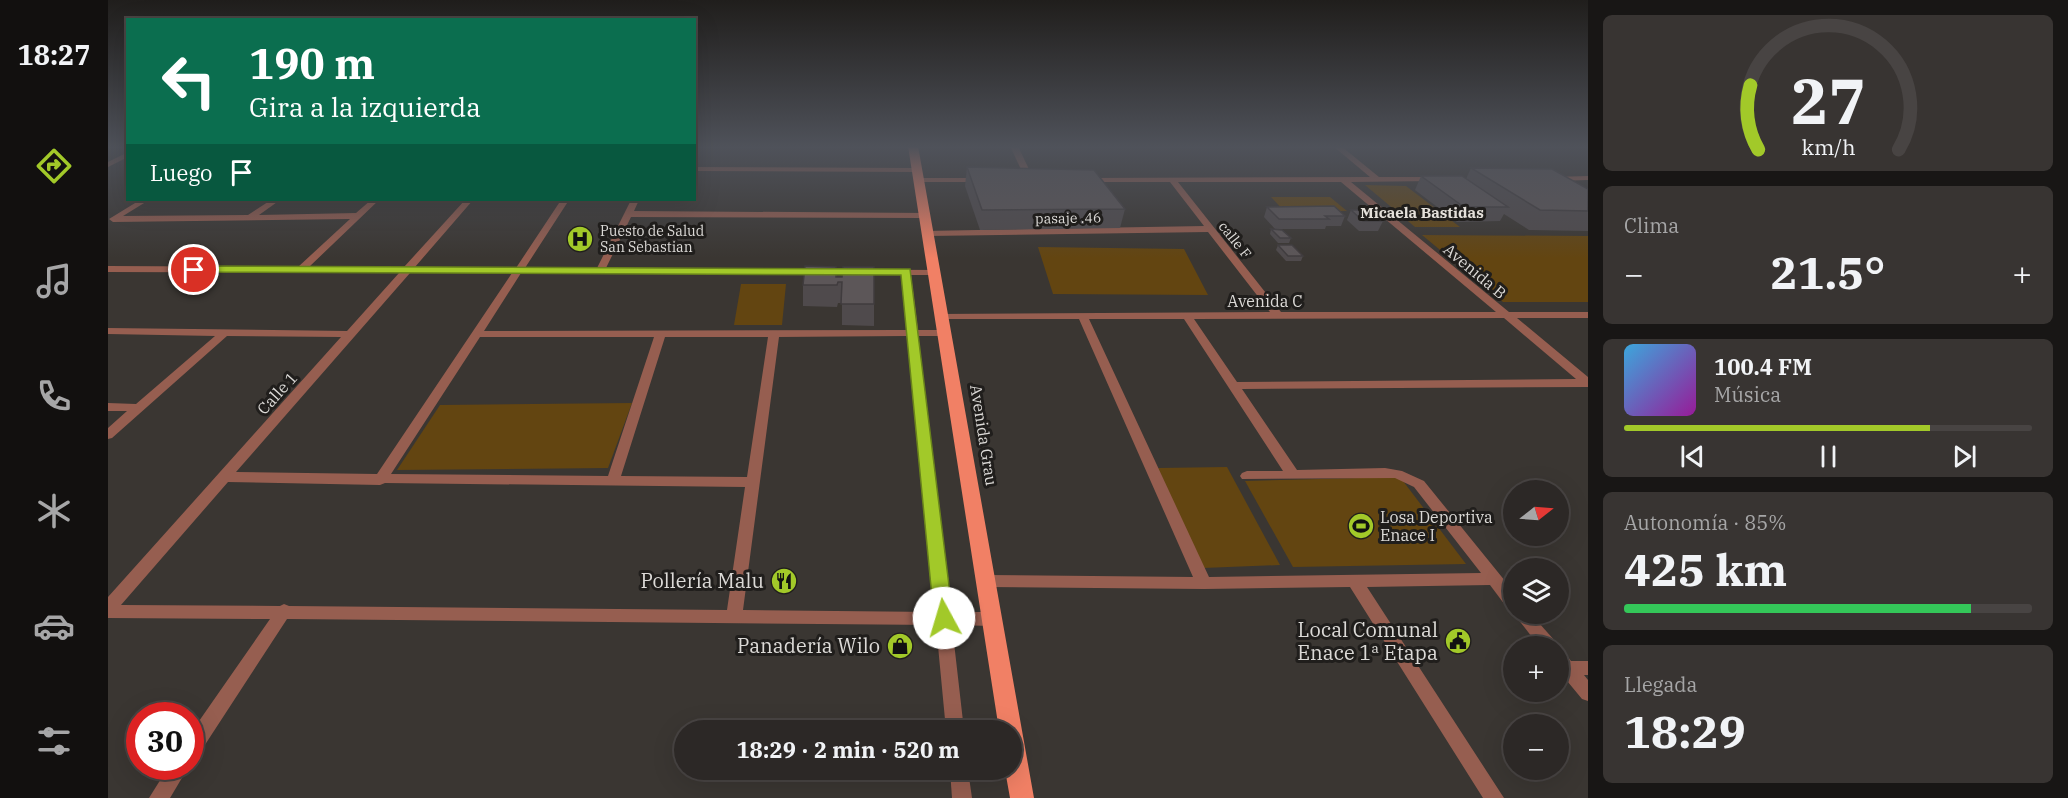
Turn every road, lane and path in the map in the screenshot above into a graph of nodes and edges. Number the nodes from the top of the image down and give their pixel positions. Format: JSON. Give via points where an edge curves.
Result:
{"nodes":[{"id":1,"x":919,"y":183,"type":"edge"},
{"id":2,"x":1174,"y":183,"type":"edge"},
{"id":3,"x":1348,"y":183,"type":"edge"},
{"id":4,"x":1546,"y":183,"type":"edge"},
{"id":5,"x":1552,"y":189,"type":"edge"},
{"id":6,"x":143,"y":201,"type":"edge"},
{"id":7,"x":274,"y":201,"type":"edge"},
{"id":8,"x":374,"y":201,"type":"edge"},
{"id":9,"x":468,"y":201,"type":"edge"},
{"id":10,"x":564,"y":201,"type":"edge"},
{"id":11,"x":634,"y":201,"type":"edge"},
{"id":12,"x":627,"y":214,"type":"junction"},
{"id":13,"x":925,"y":214,"type":"junction"},
{"id":14,"x":357,"y":216,"type":"junction"},
{"id":15,"x":250,"y":217,"type":"junction"},
{"id":16,"x":111,"y":220,"type":"edge"},
{"id":17,"x":1209,"y":229,"type":"junction"},
{"id":18,"x":927,"y":233,"type":"junction"},
{"id":19,"x":108,"y":269,"type":"edge"},
{"id":20,"x":300,"y":270,"type":"junction"},
{"id":21,"x":407,"y":270,"type":"junction"},
{"id":22,"x":518,"y":270,"type":"junction"},
{"id":23,"x":600,"y":271,"type":"junction"},
{"id":24,"x":906,"y":272,"type":"junction"},
{"id":25,"x":934,"y":272,"type":"junction"},
{"id":26,"x":941,"y":315,"type":"junction"},
{"id":27,"x":1505,"y":315,"type":"junction"},
{"id":28,"x":1588,"y":315,"type":"edge"},
{"id":29,"x":1278,"y":316,"type":"junction"},
{"id":30,"x":1083,"y":317,"type":"junction"},
{"id":31,"x":1188,"y":317,"type":"junction"},
{"id":32,"x":110,"y":332,"type":"edge"},
{"id":33,"x":225,"y":332,"type":"junction"},
{"id":34,"x":661,"y":333,"type":"junction"},
{"id":35,"x":774,"y":333,"type":"junction"},
{"id":36,"x":914,"y":333,"type":"junction"},
{"id":37,"x":944,"y":333,"type":"junction"},
{"id":38,"x":352,"y":334,"type":"junction"},
{"id":39,"x":477,"y":334,"type":"junction"},
{"id":40,"x":1587,"y":383,"type":"edge"},
{"id":41,"x":1235,"y":386,"type":"junction"},
{"id":42,"x":108,"y":407,"type":"edge"},
{"id":43,"x":140,"y":408,"type":"junction"},
{"id":44,"x":108,"y":435,"type":"edge"},
{"id":45,"x":1293,"y":475,"type":"junction"},
{"id":46,"x":1247,"y":476,"type":"dead end"},
{"id":47,"x":223,"y":477,"type":"junction"},
{"id":48,"x":380,"y":480,"type":"junction"},
{"id":49,"x":613,"y":481,"type":"junction"},
{"id":50,"x":753,"y":482,"type":"junction"},
{"id":51,"x":1493,"y":579,"type":"junction"},
{"id":52,"x":1354,"y":580,"type":"junction"},
{"id":53,"x":986,"y":581,"type":"junction"},
{"id":54,"x":1204,"y":583,"type":"junction"},
{"id":55,"x":1503,"y":591,"type":"edge"},
{"id":56,"x":108,"y":610,"type":"edge"},
{"id":57,"x":284,"y":612,"type":"junction"},
{"id":58,"x":734,"y":616,"type":"junction"},
{"id":59,"x":944,"y":618,"type":"junction"},
{"id":60,"x":992,"y":619,"type":"junction"},
{"id":61,"x":1530,"y":624,"type":"edge"},
{"id":62,"x":1540,"y":636,"type":"edge"},
{"id":63,"x":1569,"y":664,"type":"edge"},
{"id":64,"x":1588,"y":668,"type":"edge"},
{"id":65,"x":1569,"y":670,"type":"edge"},
{"id":66,"x":1588,"y":693,"type":"edge"},
{"id":67,"x":954,"y":720,"type":"edge"},
{"id":68,"x":1008,"y":720,"type":"edge"},
{"id":69,"x":204,"y":730,"type":"edge"},
{"id":70,"x":171,"y":780,"type":"edge"},
{"id":71,"x":960,"y":780,"type":"edge"},
{"id":72,"x":1019,"y":780,"type":"edge"},
{"id":73,"x":159,"y":798,"type":"edge"},
{"id":74,"x":962,"y":798,"type":"edge"},
{"id":75,"x":1022,"y":798,"type":"edge"},
{"id":76,"x":1494,"y":798,"type":"edge"}],
"edges":[{"from":1,"to":13,"type":"main road","name":"Avenida Grau"},
{"from":2,"to":17,"type":"street","name":"calle F"},
{"from":3,"to":27,"type":"street","name":"Avenida B"},
{"from":4,"to":5,"type":"street"},
{"from":6,"to":16,"type":"street"},
{"from":7,"to":15,"type":"street"},
{"from":8,"to":14,"type":"street"},
{"from":9,"to":21,"type":"street","name":"Calle 1"},
{"from":10,"to":22,"type":"street"},
{"from":11,"to":12,"type":"street"},
{"from":12,"to":13,"type":"street"},
{"from":12,"to":23,"type":"street"},
{"from":13,"to":18,"type":"main road","name":"Avenida Grau"},
{"from":14,"to":15,"type":"street"},
{"from":14,"to":20,"type":"street"},
{"from":15,"to":16,"type":"street"},
{"from":17,"to":18,"type":"street","name":"pasaje .46"},
{"from":17,"to":29,"type":"street","name":"calle F"},
{"from":18,"to":25,"type":"main road","name":"Avenida Grau"},
{"from":19,"to":20,"type":"street"},
{"from":20,"to":21,"type":"street"},
{"from":21,"to":22,"type":"street"},
{"from":21,"to":38,"type":"street","name":"Calle 1"},
{"from":22,"to":23,"type":"street"},
{"from":22,"to":39,"type":"street"},
{"from":23,"to":24,"type":"street"},
{"from":24,"to":25,"type":"street"},
{"from":24,"to":36,"type":"street"},
{"from":25,"to":26,"type":"main road","name":"Avenida Grau"},
{"from":26,"to":30,"type":"street","name":"Avenida C"},
{"from":26,"to":37,"type":"main road","name":"Avenida Grau"},
{"from":27,"to":28,"type":"street","name":"Avenida C"},
{"from":27,"to":29,"type":"street","name":"Avenida C"},
{"from":27,"to":40,"type":"street","name":"Avenida B"},
{"from":29,"to":31,"type":"street","name":"Avenida C"},
{"from":30,"to":31,"type":"street","name":"Avenida C"},
{"from":30,"to":54,"type":"street"},
{"from":31,"to":41,"type":"street"},
{"from":32,"to":33,"type":"street"},
{"from":33,"to":38,"type":"street"},
{"from":33,"to":43,"type":"street"},
{"from":34,"to":35,"type":"street"},
{"from":34,"to":39,"type":"street"},
{"from":34,"to":49,"type":"street"},
{"from":35,"to":36,"type":"street"},
{"from":35,"to":50,"type":"street"},
{"from":36,"to":37,"type":"street"},
{"from":36,"to":59,"type":"street"},
{"from":37,"to":53,"type":"main road","name":"Avenida Grau"},
{"from":38,"to":47,"type":"street","name":"Calle 1"},
{"from":39,"to":48,"type":"street"},
{"from":40,"to":41,"type":"street"},
{"from":41,"to":45,"type":"street"},
{"from":42,"to":43,"type":"street"},
{"from":43,"to":44,"type":"street"},
{"from":45,"to":46,"type":"street"},
{"from":45,"to":51,"type":"street","via":[[1385,473],[1407,477],[1419,484]]},
{"from":47,"to":48,"type":"street"},
{"from":47,"to":56,"type":"street","name":"Calle 1"},
{"from":48,"to":49,"type":"street"},
{"from":49,"to":50,"type":"street"},
{"from":50,"to":58,"type":"street"},
{"from":51,"to":52,"type":"street"},
{"from":51,"to":55,"type":"street"},
{"from":52,"to":54,"type":"street"},
{"from":52,"to":76,"type":"street"},
{"from":53,"to":54,"type":"street"},
{"from":53,"to":60,"type":"main road","name":"Avenida Grau"},
{"from":56,"to":57,"type":"street"},
{"from":57,"to":58,"type":"street"},
{"from":57,"to":69,"type":"street"},
{"from":58,"to":59,"type":"street"},
{"from":59,"to":60,"type":"street"},
{"from":59,"to":67,"type":"street"},
{"from":60,"to":68,"type":"main road","name":"Avenida Grau"},
{"from":61,"to":62,"type":"street"},
{"from":63,"to":64,"type":"street"},
{"from":65,"to":66,"type":"street"},
{"from":70,"to":73,"type":"street"},
{"from":71,"to":74,"type":"street"},
{"from":72,"to":75,"type":"main road"}]}
